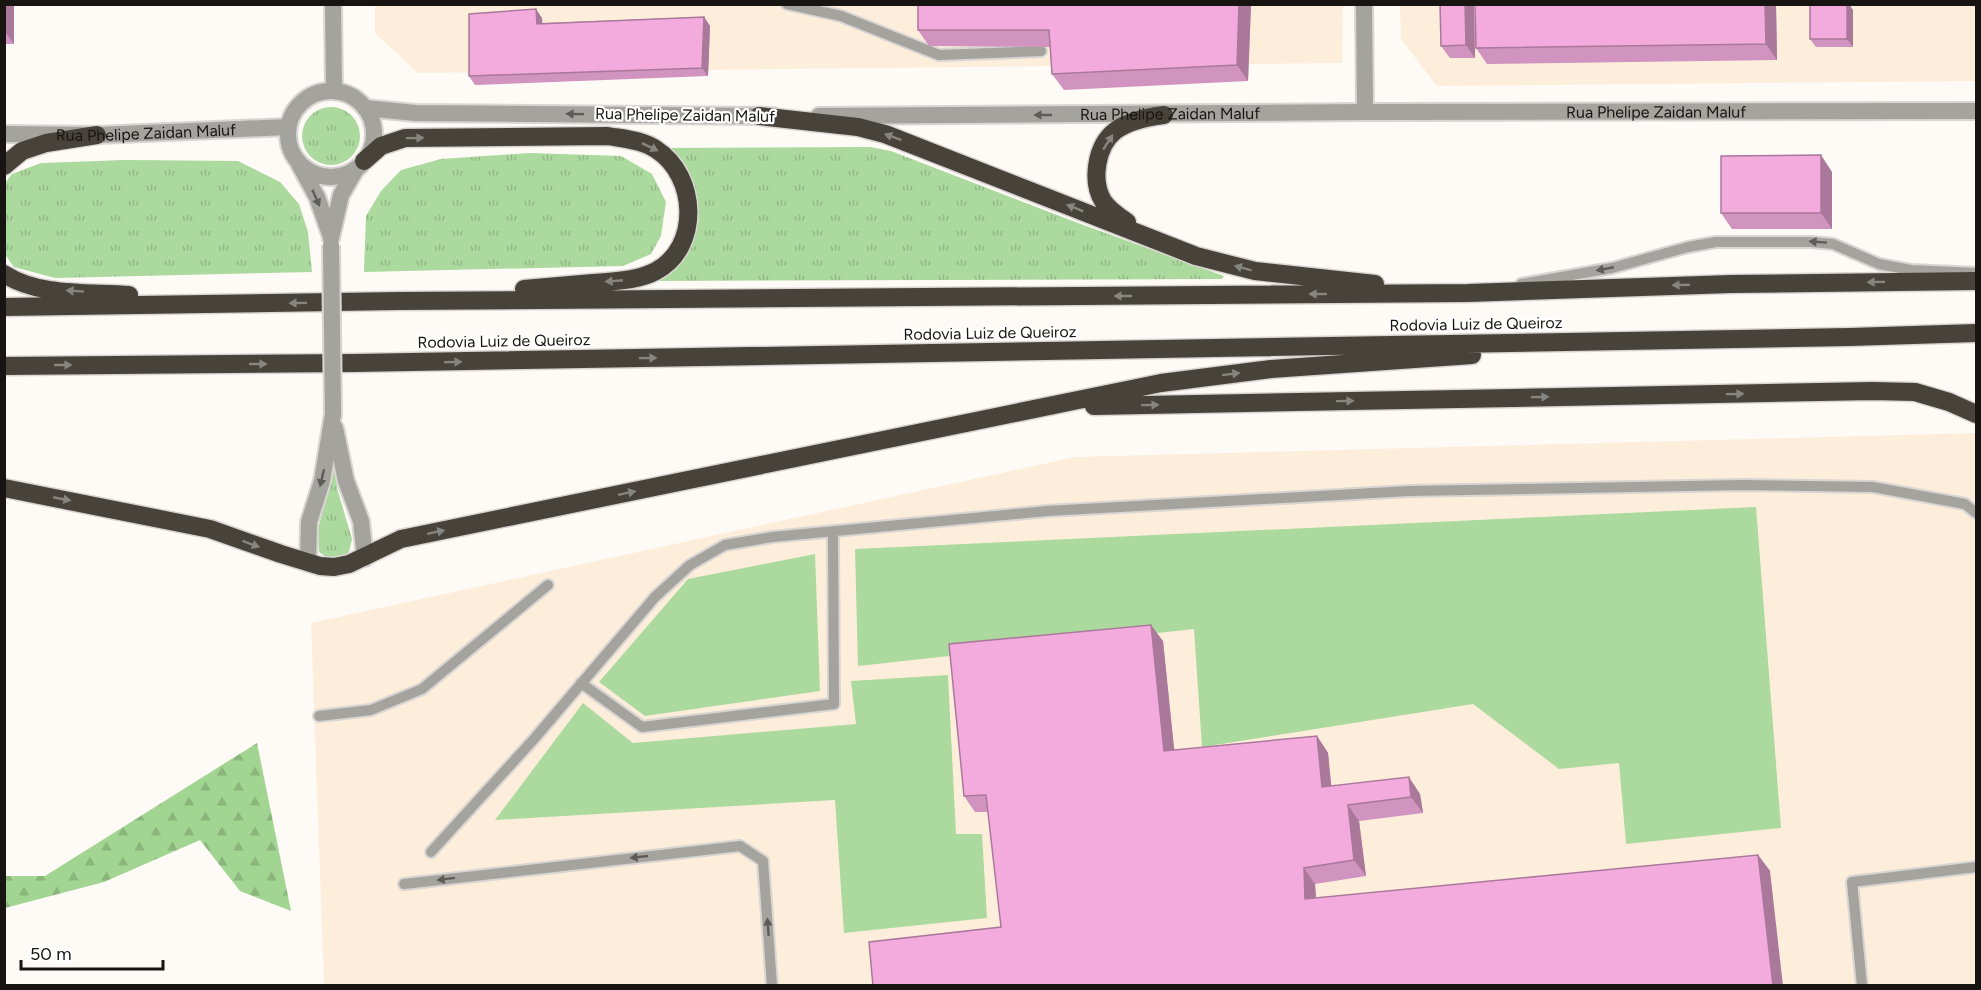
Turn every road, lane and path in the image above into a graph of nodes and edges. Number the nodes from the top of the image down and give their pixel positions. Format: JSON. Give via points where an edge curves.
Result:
{"nodes":[{"id":1,"x":333,"y":4,"type":"edge"},
{"id":2,"x":787,"y":4,"type":"edge"},
{"id":3,"x":1364,"y":4,"type":"edge"},
{"id":4,"x":1041,"y":51,"type":"dead end"},
{"id":5,"x":334,"y":92,"type":"junction"},
{"id":6,"x":365,"y":108,"type":"junction"},
{"id":7,"x":1977,"y":111,"type":"edge"},
{"id":8,"x":1365,"y":112,"type":"junction"},
{"id":9,"x":1164,"y":115,"type":"junction"},
{"id":10,"x":759,"y":117,"type":"junction"},
{"id":11,"x":288,"y":127,"type":"junction"},
{"id":12,"x":4,"y":134,"type":"edge"},
{"id":13,"x":97,"y":135,"type":"junction"},
{"id":14,"x":297,"y":160,"type":"junction"},
{"id":15,"x":360,"y":165,"type":"junction"},
{"id":16,"x":4,"y":166,"type":"edge"},
{"id":17,"x":1149,"y":237,"type":"junction"},
{"id":18,"x":331,"y":241,"type":"junction"},
{"id":19,"x":1977,"y":273,"type":"edge"},
{"id":20,"x":4,"y":274,"type":"edge"},
{"id":21,"x":1977,"y":281,"type":"edge"},
{"id":22,"x":1468,"y":293,"type":"junction"},
{"id":23,"x":399,"y":301,"type":"junction"},
{"id":24,"x":259,"y":304,"type":"junction"},
{"id":25,"x":4,"y":308,"type":"edge"},
{"id":26,"x":1977,"y":333,"type":"edge"},
{"id":27,"x":1702,"y":340,"type":"junction"},
{"id":28,"x":4,"y":366,"type":"edge"},
{"id":29,"x":1050,"y":406,"type":"junction"},
{"id":30,"x":1977,"y":414,"type":"edge"},
{"id":31,"x":333,"y":417,"type":"junction"},
{"id":32,"x":4,"y":488,"type":"edge"},
{"id":33,"x":1977,"y":513,"type":"edge"},
{"id":34,"x":832,"y":531,"type":"junction"},
{"id":35,"x":365,"y":558,"type":"junction"},
{"id":36,"x":308,"y":563,"type":"junction"},
{"id":37,"x":548,"y":585,"type":"dead end"},
{"id":38,"x":581,"y":683,"type":"junction"},
{"id":39,"x":319,"y":716,"type":"dead end"},
{"id":40,"x":431,"y":852,"type":"dead end"},
{"id":41,"x":1977,"y":867,"type":"edge"},
{"id":42,"x":404,"y":884,"type":"dead end"},
{"id":43,"x":772,"y":986,"type":"edge"},
{"id":44,"x":1862,"y":986,"type":"edge"}],
"edges":[{"from":1,"to":5,"type":"street"},
{"from":2,"to":4,"type":"lane","via":[[841,16],[939,55]]},
{"from":3,"to":8,"type":"street"},
{"from":5,"to":6,"type":"street","via":[[356,99]]},
{"from":5,"to":11,"type":"street","via":[[322,92],[301,103]]},
{"from":10,"to":6,"type":"street","name":"Rua Phelipe Zaidan Maluf","one_way":true,"via":[[415,113]]},
{"from":6,"to":15,"type":"street","via":[[371,118],[374,140]]},
{"from":7,"to":8,"type":"street","name":"Rua Phelipe Zaidan Maluf"},
{"from":8,"to":9,"type":"street","name":"Rua Phelipe Zaidan Maluf"},
{"from":9,"to":10,"type":"street","name":"Rua Phelipe Zaidan Maluf","one_way":true},
{"from":17,"to":9,"type":"highway","one_way":true,"via":[[1111,211],[1102,200],[1096,171],[1106,142],[1115,131]]},
{"from":17,"to":10,"type":"highway","one_way":true,"via":[[885,134],[858,127]]},
{"from":11,"to":13,"type":"street","name":"Rua Phelipe Zaidan Maluf"},
{"from":11,"to":14,"type":"street","via":[[288,142]]},
{"from":12,"to":13,"type":"street","name":"Rua Phelipe Zaidan Maluf"},
{"from":13,"to":16,"type":"highway","via":[[22,151]]},
{"from":14,"to":15,"type":"street","via":[[306,169],[331,177],[344,175]]},
{"from":14,"to":18,"type":"street","one_way":true,"via":[[317,197]]},
{"from":15,"to":18,"type":"street","via":[[341,195]]},
{"from":15,"to":23,"type":"highway","one_way":true,"via":[[381,146],[405,138],[608,136],[656,149],[670,161],[688,197],[685,240],[673,258],[638,279]]},
{"from":22,"to":17,"type":"highway","one_way":true,"via":[[1255,272],[1196,256]]},
{"from":18,"to":31,"type":"street","bridge":true},
{"from":19,"to":22,"type":"lane","one_way":true,"via":[[1911,270],[1879,264],[1833,244],[1716,242],[1612,268]]},
{"from":24,"to":20,"type":"highway","one_way":true,"via":[[40,289]]},
{"from":21,"to":22,"type":"highway","name":"Rodovia Luiz de Queiroz","one_way":true},
{"from":22,"to":23,"type":"highway","name":"Rodovia Luiz de Queiroz","one_way":true},
{"from":23,"to":24,"type":"highway","name":"Rodovia Luiz de Queiroz","one_way":true},
{"from":24,"to":25,"type":"highway","name":"Rodovia Luiz de Queiroz"},
{"from":26,"to":27,"type":"highway","name":"Rodovia Luiz de Queiroz"},
{"from":28,"to":27,"type":"highway","name":"Rodovia Luiz de Queiroz","one_way":true},
{"from":29,"to":27,"type":"highway","one_way":true,"via":[[1161,383],[1271,369]]},
{"from":29,"to":30,"type":"highway","one_way":true,"via":[[1873,391],[1915,392]]},
{"from":35,"to":29,"type":"highway","one_way":true,"via":[[401,539]]},
{"from":31,"to":35,"type":"street","via":[[346,481],[360,521]]},
{"from":31,"to":36,"type":"street","one_way":true,"via":[[322,481],[309,522]]},
{"from":32,"to":36,"type":"highway","one_way":true,"via":[[210,529]]},
{"from":33,"to":34,"type":"lane","via":[[1965,504],[1873,487],[1480,489],[1047,511]]},
{"from":34,"to":38,"type":"lane","via":[[725,545],[690,565],[655,597]]},
{"from":34,"to":38,"type":"lane","via":[[834,704],[642,727]]},
{"from":35,"to":36,"type":"highway","via":[[334,567]]},
{"from":37,"to":39,"type":"lane","via":[[422,689],[371,710]]},
{"from":38,"to":40,"type":"lane"},
{"from":41,"to":44,"type":"lane","via":[[1852,882]]},
{"from":43,"to":42,"type":"lane","one_way":true,"via":[[763,861],[740,846]]}]}
